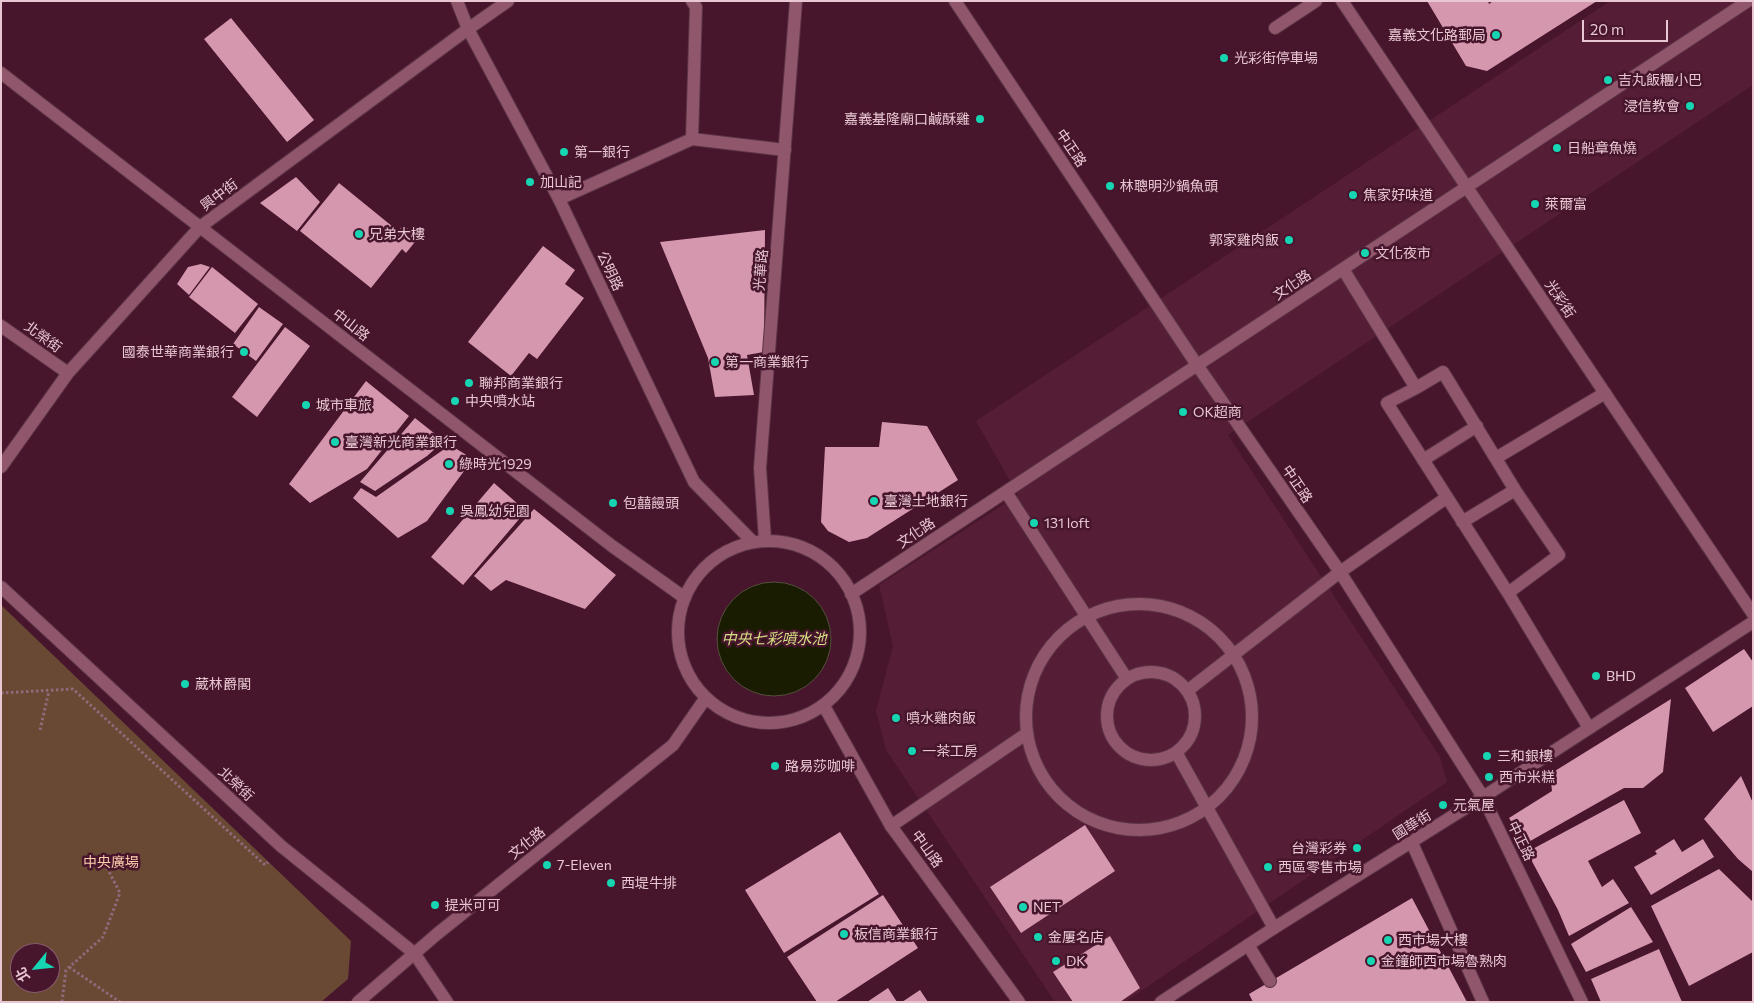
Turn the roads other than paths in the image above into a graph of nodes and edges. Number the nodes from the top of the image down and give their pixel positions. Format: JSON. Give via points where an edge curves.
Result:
{"nodes":[{"id":1,"x":457,"y":1,"type":"edge"},
{"id":2,"x":508,"y":1,"type":"edge"},
{"id":3,"x":692,"y":1,"type":"edge"},
{"id":4,"x":796,"y":1,"type":"edge"},
{"id":5,"x":955,"y":1,"type":"edge"},
{"id":6,"x":1316,"y":1,"type":"edge"},
{"id":7,"x":1342,"y":1,"type":"edge"},
{"id":8,"x":1748,"y":1,"type":"edge"},
{"id":9,"x":1275,"y":28,"type":"dead end"},
{"id":10,"x":468,"y":29,"type":"junction"},
{"id":11,"x":1,"y":73,"type":"edge"},
{"id":12,"x":692,"y":139,"type":"junction"},
{"id":13,"x":785,"y":150,"type":"junction"},
{"id":14,"x":1467,"y":187,"type":"junction"},
{"id":15,"x":559,"y":199,"type":"junction"},
{"id":16,"x":200,"y":227,"type":"junction"},
{"id":17,"x":1343,"y":269,"type":"junction"},
{"id":18,"x":1,"y":326,"type":"edge"},
{"id":19,"x":1197,"y":365,"type":"junction"},
{"id":20,"x":68,"y":373,"type":"junction"},
{"id":21,"x":1416,"y":388,"type":"junction"},
{"id":22,"x":1605,"y":393,"type":"junction"},
{"id":23,"x":1477,"y":426,"type":"junction"},
{"id":24,"x":1496,"y":458,"type":"junction"},
{"id":25,"x":1423,"y":460,"type":"junction"},
{"id":26,"x":1,"y":467,"type":"edge"},
{"id":27,"x":1515,"y":490,"type":"junction"},
{"id":28,"x":1006,"y":492,"type":"junction"},
{"id":29,"x":1446,"y":498,"type":"junction"},
{"id":30,"x":1462,"y":522,"type":"junction"},
{"id":31,"x":765,"y":540,"type":"junction"},
{"id":32,"x":752,"y":541,"type":"junction"},
{"id":33,"x":1340,"y":572,"type":"junction"},
{"id":34,"x":1,"y":587,"type":"edge"},
{"id":35,"x":1508,"y":593,"type":"junction"},
{"id":36,"x":852,"y":594,"type":"junction"},
{"id":37,"x":684,"y":598,"type":"junction"},
{"id":38,"x":1753,"y":614,"type":"edge"},
{"id":39,"x":1085,"y":616,"type":"junction"},
{"id":40,"x":1753,"y":622,"type":"edge"},
{"id":41,"x":1233,"y":655,"type":"junction"},
{"id":42,"x":1127,"y":679,"type":"junction"},
{"id":43,"x":1187,"y":691,"type":"junction"},
{"id":44,"x":705,"y":699,"type":"junction"},
{"id":45,"x":824,"y":706,"type":"junction"},
{"id":46,"x":1589,"y":728,"type":"junction"},
{"id":47,"x":1026,"y":734,"type":"junction"},
{"id":48,"x":1176,"y":752,"type":"junction"},
{"id":49,"x":1483,"y":797,"type":"junction"},
{"id":50,"x":1207,"y":809,"type":"junction"},
{"id":51,"x":891,"y":826,"type":"junction"},
{"id":52,"x":1412,"y":843,"type":"junction"},
{"id":53,"x":1274,"y":928,"type":"junction"},
{"id":54,"x":1248,"y":945,"type":"junction"},
{"id":55,"x":414,"y":953,"type":"junction"},
{"id":56,"x":1270,"y":981,"type":"dead end"},
{"id":57,"x":358,"y":1002,"type":"edge"},
{"id":58,"x":447,"y":1002,"type":"edge"},
{"id":59,"x":1018,"y":1002,"type":"edge"},
{"id":60,"x":1161,"y":1002,"type":"edge"},
{"id":61,"x":1483,"y":1002,"type":"edge"},
{"id":62,"x":1582,"y":1002,"type":"edge"}],
"edges":[{"from":1,"to":10,"type":"street","name":"公明路"},
{"from":2,"to":10,"type":"street","name":"興中街"},
{"from":3,"to":12,"type":"street","via":[[696,7]]},
{"from":4,"to":13,"type":"street","name":"光華路"},
{"from":5,"to":19,"type":"street","name":"中正路"},
{"from":6,"to":9,"type":"street"},
{"from":7,"to":14,"type":"street","name":"光彩街"},
{"from":8,"to":14,"type":"street","name":"文化路"},
{"from":10,"to":15,"type":"street","name":"公明路"},
{"from":10,"to":16,"type":"street","name":"興中街"},
{"from":11,"to":16,"type":"street","name":"中山路"},
{"from":12,"to":13,"type":"street"},
{"from":12,"to":15,"type":"street"},
{"from":13,"to":31,"type":"street","name":"光華路","via":[[760,468]]},
{"from":14,"to":17,"type":"street","name":"文化路"},
{"from":14,"to":22,"type":"street","name":"光彩街"},
{"from":15,"to":32,"type":"street","name":"公明路","via":[[694,482]]},
{"from":16,"to":20,"type":"street","name":"興中街"},
{"from":16,"to":37,"type":"street","name":"中山路"},
{"from":17,"to":19,"type":"street","name":"文化路"},
{"from":17,"to":21,"type":"street"},
{"from":18,"to":20,"type":"street","name":"北榮街"},
{"from":19,"to":28,"type":"street","name":"文化路"},
{"from":19,"to":33,"type":"street","name":"中正路"},
{"from":20,"to":26,"type":"street","name":"興中街"},
{"from":21,"to":23,"type":"street","via":[[1443,372]]},
{"from":21,"to":25,"type":"street","via":[[1387,404]]},
{"from":22,"to":24,"type":"street"},
{"from":22,"to":38,"type":"street","name":"光彩街"},
{"from":23,"to":24,"type":"street"},
{"from":23,"to":25,"type":"street"},
{"from":24,"to":27,"type":"street"},
{"from":25,"to":29,"type":"street"},
{"from":27,"to":30,"type":"street"},
{"from":27,"to":35,"type":"street","via":[[1558,555]]},
{"from":28,"to":36,"type":"street","name":"文化路"},
{"from":28,"to":39,"type":"street"},
{"from":29,"to":30,"type":"street"},
{"from":29,"to":33,"type":"street"},
{"from":30,"to":35,"type":"street"},
{"from":31,"to":32,"type":"street"},
{"from":31,"to":36,"type":"street","via":[[790,543],[813,552],[832,566]]},
{"from":32,"to":37,"type":"street","via":[[727,552],[702,570]]},
{"from":33,"to":41,"type":"street"},
{"from":33,"to":49,"type":"street","name":"中正路"},
{"from":34,"to":55,"type":"street","name":"北榮街","via":[[281,846]]},
{"from":35,"to":46,"type":"street"},
{"from":36,"to":45,"type":"street","via":[[858,609],[860,635],[856,660],[846,684]]},
{"from":37,"to":44,"type":"street","via":[[678,622],[680,652],[691,679]]},
{"from":39,"to":41,"type":"street","via":[[1121,604],[1159,604],[1194,617],[1224,640]]},
{"from":39,"to":42,"type":"street"},
{"from":39,"to":47,"type":"street","via":[[1057,637],[1037,665],[1026,699]]},
{"from":40,"to":46,"type":"street","name":"國華街"},
{"from":41,"to":43,"type":"street"},
{"from":41,"to":50,"type":"street","via":[[1244,673],[1253,710],[1249,748],[1233,782]]},
{"from":42,"to":43,"type":"street","via":[[1139,673],[1153,672],[1178,681]]},
{"from":42,"to":48,"type":"street","via":[[1116,688],[1106,714],[1114,740],[1124,751],[1150,760]]},
{"from":43,"to":48,"type":"street","via":[[1195,717],[1186,743]]},
{"from":44,"to":45,"type":"street","via":[[732,716],[756,723],[782,723],[806,716]]},
{"from":44,"to":55,"type":"street","name":"文化路","via":[[673,744]]},
{"from":45,"to":51,"type":"street","name":"中山路"},
{"from":46,"to":49,"type":"street","name":"國華街"},
{"from":47,"to":50,"type":"street","via":[[1036,766],[1055,794],[1081,815],[1112,828],[1144,831],[1177,824]]},
{"from":47,"to":51,"type":"street"},
{"from":48,"to":50,"type":"street"},
{"from":49,"to":52,"type":"street","name":"國華街"},
{"from":49,"to":62,"type":"street","name":"中正路"},
{"from":50,"to":53,"type":"street"},
{"from":51,"to":59,"type":"street","name":"中山路"},
{"from":52,"to":53,"type":"street","name":"國華街"},
{"from":52,"to":61,"type":"street"},
{"from":53,"to":54,"type":"street","name":"國華街"},
{"from":54,"to":56,"type":"street"},
{"from":54,"to":60,"type":"street","name":"國華街"},
{"from":55,"to":57,"type":"street","name":"文化路"},
{"from":55,"to":58,"type":"street","name":"北榮街"}]}
